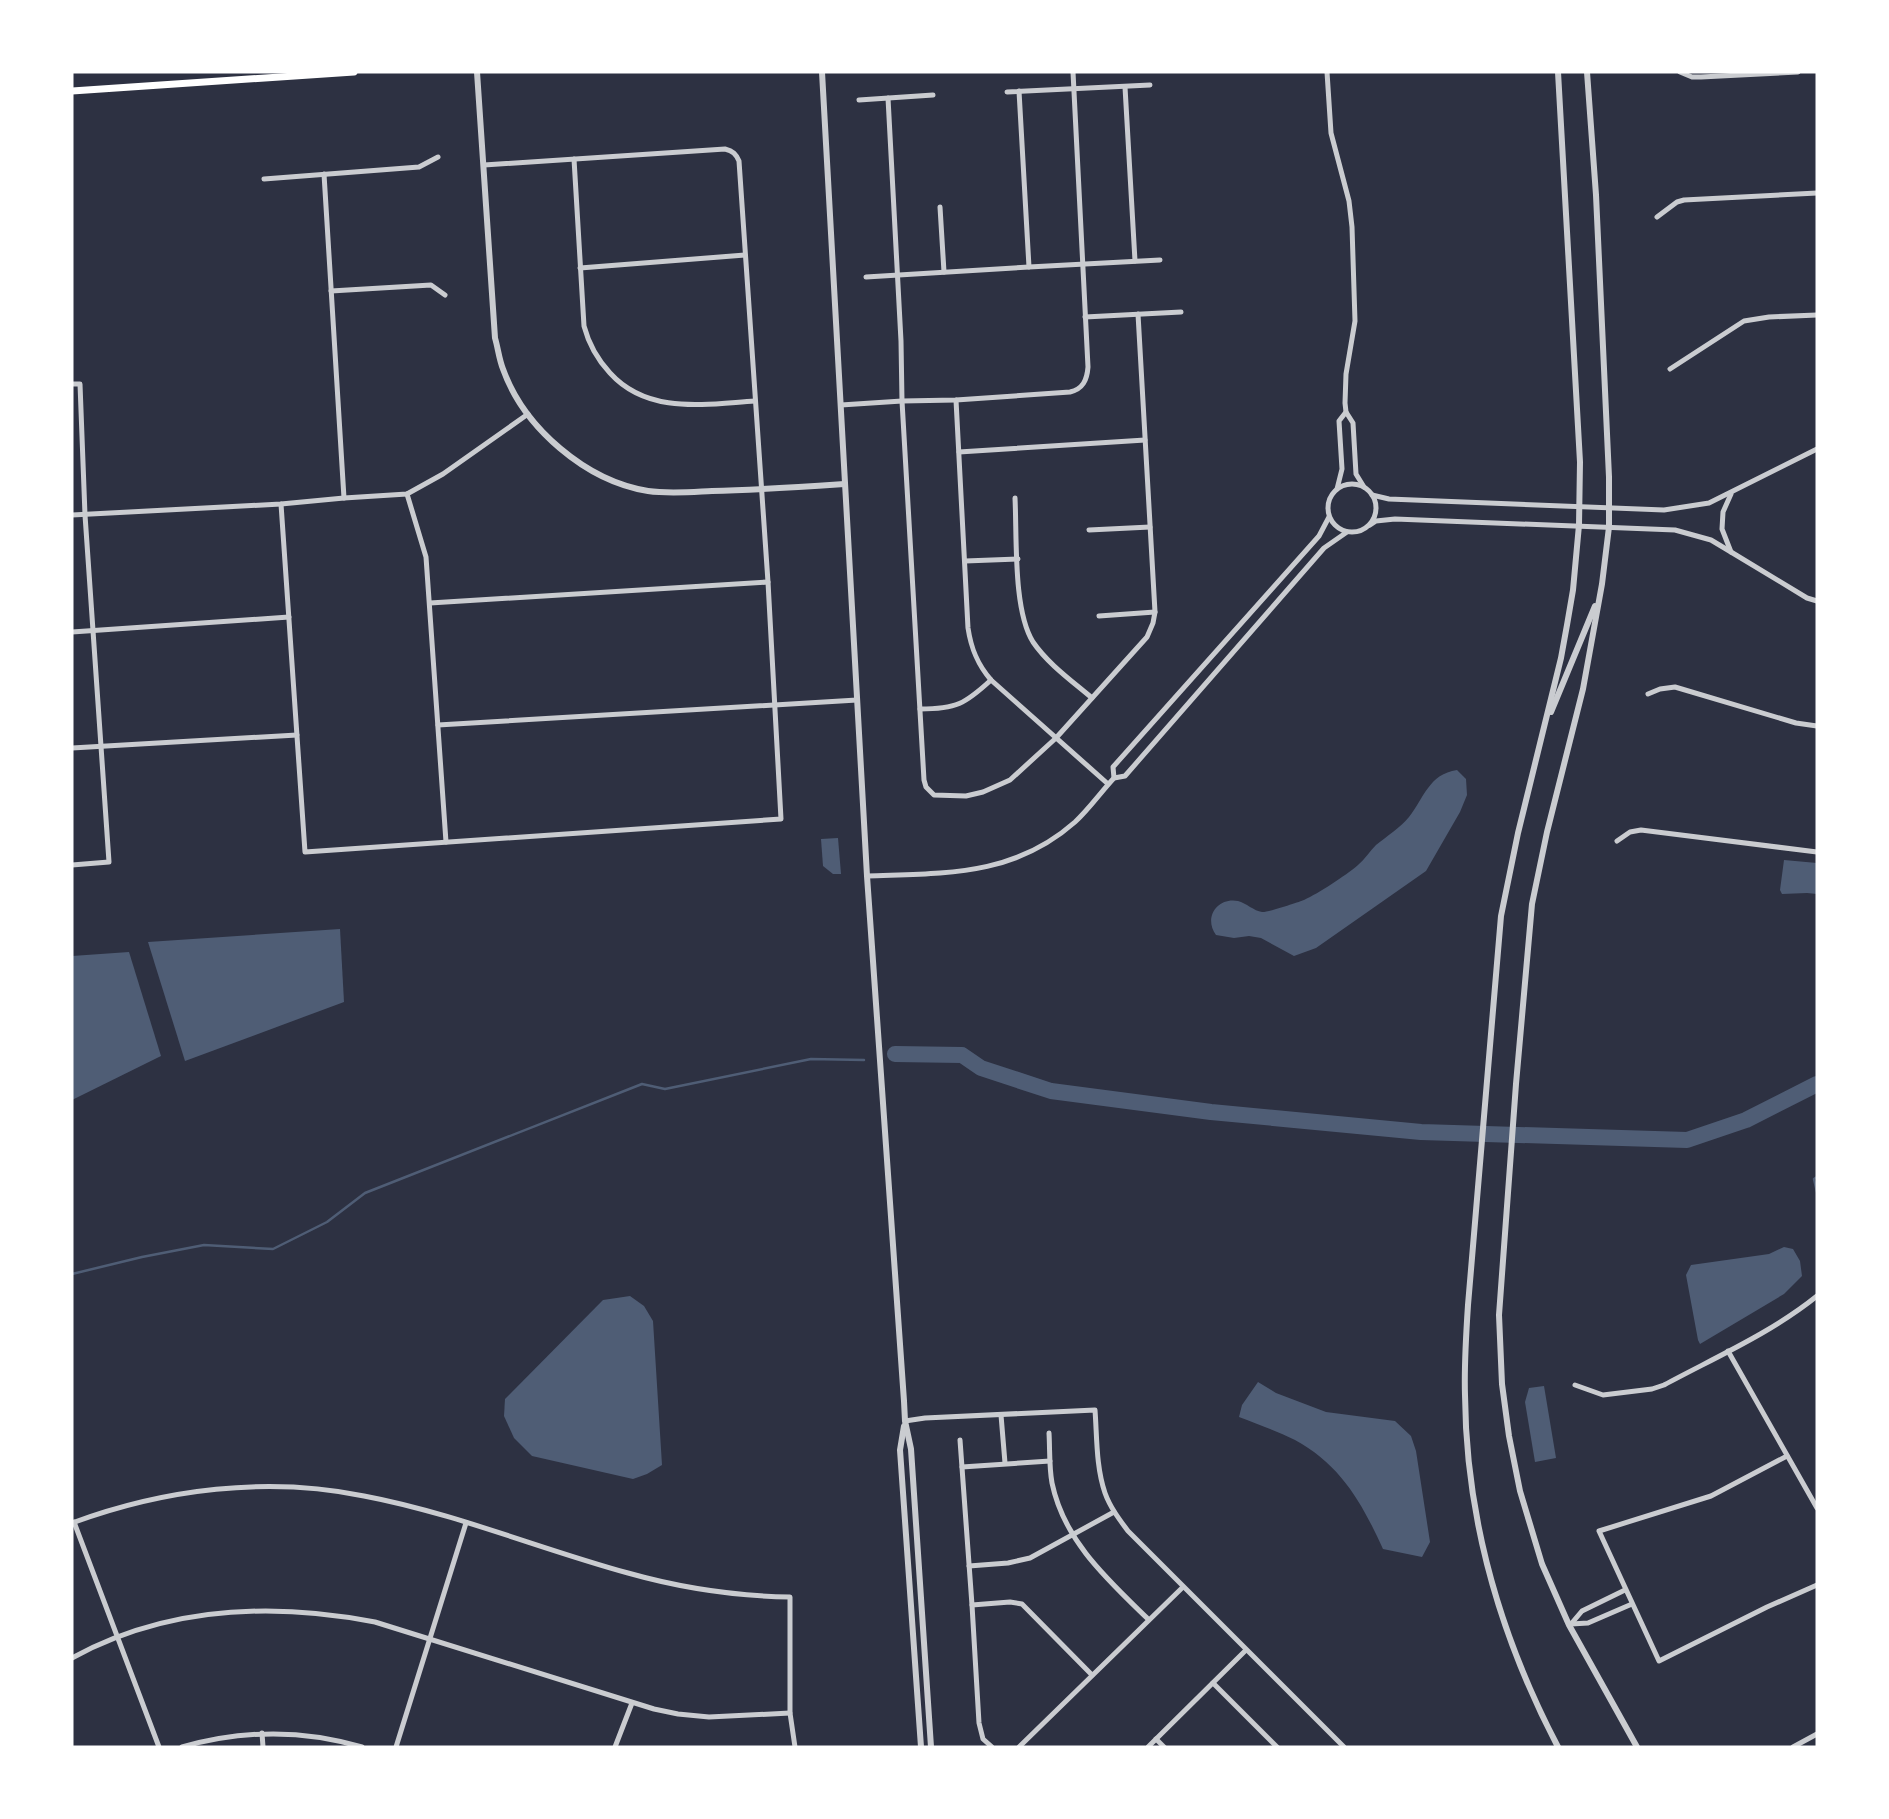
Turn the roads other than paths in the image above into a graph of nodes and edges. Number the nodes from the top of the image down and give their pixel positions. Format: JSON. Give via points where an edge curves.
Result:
{"nodes":[{"id":1,"x":196,"y":72,"type":"edge"},
{"id":2,"x":354,"y":72,"type":"edge"},
{"id":3,"x":477,"y":72,"type":"edge"},
{"id":4,"x":822,"y":72,"type":"edge"},
{"id":5,"x":1073,"y":72,"type":"edge"},
{"id":6,"x":1327,"y":72,"type":"edge"},
{"id":7,"x":1558,"y":72,"type":"edge"},
{"id":8,"x":1587,"y":72,"type":"edge"},
{"id":9,"x":1680,"y":72,"type":"edge"},
{"id":10,"x":1798,"y":72,"type":"edge"},
{"id":11,"x":197,"y":82,"type":"junction"},
{"id":12,"x":1150,"y":85,"type":"dead end"},
{"id":13,"x":1125,"y":86,"type":"junction"},
{"id":14,"x":1073,"y":89,"type":"junction"},
{"id":15,"x":72,"y":91,"type":"edge"},
{"id":16,"x":1018,"y":91,"type":"junction"},
{"id":17,"x":1007,"y":92,"type":"dead end"},
{"id":18,"x":933,"y":95,"type":"dead end"},
{"id":19,"x":888,"y":98,"type":"junction"},
{"id":20,"x":859,"y":100,"type":"dead end"},
{"id":21,"x":438,"y":157,"type":"dead end"},
{"id":22,"x":574,"y":159,"type":"junction"},
{"id":23,"x":484,"y":165,"type":"junction"},
{"id":24,"x":324,"y":174,"type":"junction"},
{"id":25,"x":264,"y":178,"type":"dead end"},
{"id":26,"x":1817,"y":193,"type":"edge"},
{"id":27,"x":940,"y":207,"type":"dead end"},
{"id":28,"x":1657,"y":218,"type":"dead end"},
{"id":29,"x":745,"y":255,"type":"junction"},
{"id":30,"x":1160,"y":260,"type":"dead end"},
{"id":31,"x":1135,"y":261,"type":"junction"},
{"id":32,"x":1082,"y":264,"type":"junction"},
{"id":33,"x":1029,"y":267,"type":"junction"},
{"id":34,"x":580,"y":268,"type":"junction"},
{"id":35,"x":944,"y":272,"type":"junction"},
{"id":36,"x":897,"y":275,"type":"junction"},
{"id":37,"x":866,"y":277,"type":"dead end"},
{"id":38,"x":331,"y":291,"type":"junction"},
{"id":39,"x":445,"y":295,"type":"dead end"},
{"id":40,"x":1181,"y":312,"type":"dead end"},
{"id":41,"x":1138,"y":314,"type":"junction"},
{"id":42,"x":1817,"y":315,"type":"edge"},
{"id":43,"x":1085,"y":317,"type":"junction"},
{"id":44,"x":1670,"y":369,"type":"dead end"},
{"id":45,"x":72,"y":384,"type":"edge"},
{"id":46,"x":956,"y":400,"type":"junction"},
{"id":47,"x":755,"y":401,"type":"junction"},
{"id":48,"x":902,"y":401,"type":"junction"},
{"id":49,"x":841,"y":405,"type":"junction"},
{"id":50,"x":1346,"y":412,"type":"junction"},
{"id":51,"x":528,"y":414,"type":"junction"},
{"id":52,"x":1145,"y":440,"type":"junction"},
{"id":53,"x":1817,"y":449,"type":"edge"},
{"id":54,"x":959,"y":452,"type":"junction"},
{"id":55,"x":845,"y":484,"type":"junction"},
{"id":56,"x":1364,"y":487,"type":"junction"},
{"id":57,"x":1338,"y":489,"type":"junction"},
{"id":58,"x":762,"y":490,"type":"junction"},
{"id":59,"x":407,"y":494,"type":"junction"},
{"id":60,"x":1731,"y":494,"type":"junction"},
{"id":61,"x":1372,"y":495,"type":"junction"},
{"id":62,"x":344,"y":498,"type":"junction"},
{"id":63,"x":1015,"y":498,"type":"dead end"},
{"id":64,"x":281,"y":504,"type":"junction"},
{"id":65,"x":1580,"y":507,"type":"junction"},
{"id":66,"x":1610,"y":507,"type":"junction"},
{"id":67,"x":85,"y":514,"type":"junction"},
{"id":68,"x":72,"y":515,"type":"edge"},
{"id":69,"x":1329,"y":517,"type":"junction"},
{"id":70,"x":1370,"y":525,"type":"junction"},
{"id":71,"x":1580,"y":525,"type":"junction"},
{"id":72,"x":1150,"y":527,"type":"junction"},
{"id":73,"x":1609,"y":527,"type":"junction"},
{"id":74,"x":1089,"y":530,"type":"dead end"},
{"id":75,"x":1347,"y":532,"type":"junction"},
{"id":76,"x":1731,"y":552,"type":"junction"},
{"id":77,"x":1018,"y":559,"type":"junction"},
{"id":78,"x":965,"y":561,"type":"junction"},
{"id":79,"x":768,"y":582,"type":"junction"},
{"id":80,"x":1602,"y":584,"type":"junction"},
{"id":81,"x":1817,"y":601,"type":"edge"},
{"id":82,"x":430,"y":603,"type":"junction"},
{"id":83,"x":1155,"y":612,"type":"junction"},
{"id":84,"x":1098,"y":616,"type":"dead end"},
{"id":85,"x":289,"y":617,"type":"junction"},
{"id":86,"x":93,"y":631,"type":"junction"},
{"id":87,"x":72,"y":632,"type":"edge"},
{"id":88,"x":991,"y":680,"type":"junction"},
{"id":89,"x":1648,"y":694,"type":"dead end"},
{"id":90,"x":1092,"y":698,"type":"junction"},
{"id":91,"x":857,"y":700,"type":"junction"},
{"id":92,"x":775,"y":705,"type":"junction"},
{"id":93,"x":920,"y":709,"type":"junction"},
{"id":94,"x":438,"y":725,"type":"junction"},
{"id":95,"x":1817,"y":726,"type":"edge"},
{"id":96,"x":297,"y":735,"type":"junction"},
{"id":97,"x":1056,"y":738,"type":"junction"},
{"id":98,"x":101,"y":746,"type":"junction"},
{"id":99,"x":72,"y":748,"type":"edge"},
{"id":100,"x":1537,"y":751,"type":"junction"},
{"id":101,"x":1114,"y":778,"type":"junction"},
{"id":102,"x":1108,"y":784,"type":"junction"},
{"id":103,"x":1617,"y":841,"type":"dead end"},
{"id":104,"x":446,"y":842,"type":"junction"},
{"id":105,"x":1817,"y":852,"type":"edge"},
{"id":106,"x":72,"y":865,"type":"edge"},
{"id":107,"x":867,"y":876,"type":"junction"},
{"id":108,"x":1817,"y":1296,"type":"edge"},
{"id":109,"x":1728,"y":1351,"type":"junction"},
{"id":110,"x":1575,"y":1385,"type":"dead end"},
{"id":111,"x":1001,"y":1415,"type":"junction"},
{"id":112,"x":905,"y":1421,"type":"junction"},
{"id":113,"x":1049,"y":1433,"type":"dead end"},
{"id":114,"x":960,"y":1440,"type":"dead end"},
{"id":115,"x":1787,"y":1456,"type":"junction"},
{"id":116,"x":1050,"y":1461,"type":"junction"},
{"id":117,"x":1005,"y":1463,"type":"junction"},
{"id":118,"x":962,"y":1466,"type":"junction"},
{"id":119,"x":1817,"y":1508,"type":"edge"},
{"id":120,"x":1114,"y":1512,"type":"junction"},
{"id":121,"x":73,"y":1522,"type":"edge"},
{"id":122,"x":466,"y":1523,"type":"junction"},
{"id":123,"x":1073,"y":1535,"type":"junction"},
{"id":124,"x":969,"y":1566,"type":"junction"},
{"id":125,"x":1817,"y":1585,"type":"edge"},
{"id":126,"x":1183,"y":1587,"type":"junction"},
{"id":127,"x":1626,"y":1590,"type":"junction"},
{"id":128,"x":1632,"y":1604,"type":"junction"},
{"id":129,"x":972,"y":1605,"type":"junction"},
{"id":130,"x":1148,"y":1619,"type":"junction"},
{"id":131,"x":118,"y":1637,"type":"junction"},
{"id":132,"x":430,"y":1639,"type":"junction"},
{"id":133,"x":1245,"y":1651,"type":"junction"},
{"id":134,"x":72,"y":1658,"type":"edge"},
{"id":135,"x":1092,"y":1675,"type":"junction"},
{"id":136,"x":1213,"y":1683,"type":"junction"},
{"id":137,"x":632,"y":1703,"type":"junction"},
{"id":138,"x":790,"y":1713,"type":"junction"},
{"id":139,"x":262,"y":1733,"type":"junction"},
{"id":140,"x":1817,"y":1734,"type":"edge"},
{"id":141,"x":1156,"y":1739,"type":"junction"},
{"id":142,"x":159,"y":1747,"type":"edge"},
{"id":143,"x":182,"y":1747,"type":"edge"},
{"id":144,"x":263,"y":1747,"type":"edge"},
{"id":145,"x":362,"y":1747,"type":"edge"},
{"id":146,"x":396,"y":1747,"type":"edge"},
{"id":147,"x":615,"y":1747,"type":"edge"},
{"id":148,"x":794,"y":1747,"type":"edge"},
{"id":149,"x":921,"y":1747,"type":"edge"},
{"id":150,"x":931,"y":1747,"type":"edge"},
{"id":151,"x":992,"y":1747,"type":"edge"},
{"id":152,"x":1019,"y":1747,"type":"edge"},
{"id":153,"x":1148,"y":1747,"type":"edge"},
{"id":154,"x":1164,"y":1747,"type":"edge"},
{"id":155,"x":1277,"y":1747,"type":"edge"},
{"id":156,"x":1343,"y":1747,"type":"edge"},
{"id":157,"x":1558,"y":1747,"type":"edge"},
{"id":158,"x":1637,"y":1747,"type":"edge"},
{"id":159,"x":1793,"y":1747,"type":"edge"}],
"edges":[{"from":1,"to":11,"type":"main road"},
{"from":2,"to":11,"type":"main road"},
{"from":3,"to":23,"type":"street"},
{"from":4,"to":49,"type":"street"},
{"from":5,"to":14,"type":"street"},
{"from":6,"to":50,"type":"street","via":[[1331,133],[1352,227],[1355,321],[1346,374]]},
{"from":7,"to":65,"type":"street"},
{"from":8,"to":66,"type":"street"},
{"from":9,"to":10,"type":"street","via":[[1692,77]]},
{"from":11,"to":15,"type":"main road"},
{"from":12,"to":13,"type":"street"},
{"from":13,"to":14,"type":"street"},
{"from":13,"to":31,"type":"street"},
{"from":14,"to":16,"type":"street"},
{"from":14,"to":32,"type":"street"},
{"from":16,"to":17,"type":"street"},
{"from":16,"to":33,"type":"street"},
{"from":18,"to":19,"type":"street"},
{"from":19,"to":20,"type":"street"},
{"from":19,"to":36,"type":"street"},
{"from":21,"to":24,"type":"street","via":[[419,167]]},
{"from":22,"to":23,"type":"street"},
{"from":22,"to":29,"type":"street","via":[[733,152],[739,161]]},
{"from":22,"to":34,"type":"street"},
{"from":23,"to":51,"type":"street","via":[[495,338],[503,369]]},
{"from":24,"to":25,"type":"street"},
{"from":24,"to":38,"type":"street"},
{"from":26,"to":28,"type":"street","via":[[1684,200]]},
{"from":27,"to":35,"type":"street"},
{"from":29,"to":34,"type":"street"},
{"from":29,"to":47,"type":"street"},
{"from":30,"to":31,"type":"street"},
{"from":31,"to":32,"type":"street"},
{"from":32,"to":33,"type":"street"},
{"from":32,"to":43,"type":"street"},
{"from":33,"to":35,"type":"street"},
{"from":34,"to":47,"type":"street","via":[[588,340],[602,364],[629,390],[668,404]]},
{"from":35,"to":36,"type":"street"},
{"from":36,"to":37,"type":"street"},
{"from":36,"to":48,"type":"street"},
{"from":38,"to":39,"type":"street","via":[[431,285]]},
{"from":38,"to":62,"type":"street"},
{"from":40,"to":41,"type":"street"},
{"from":41,"to":43,"type":"street"},
{"from":41,"to":52,"type":"street"},
{"from":42,"to":44,"type":"street","via":[[1745,321]]},
{"from":43,"to":46,"type":"street","via":[[1087,376],[1075,391]]},
{"from":45,"to":67,"type":"street","via":[[80,384]]},
{"from":46,"to":48,"type":"street"},
{"from":46,"to":54,"type":"street"},
{"from":47,"to":58,"type":"street"},
{"from":48,"to":49,"type":"street"},
{"from":48,"to":93,"type":"street"},
{"from":49,"to":55,"type":"street"},
{"from":50,"to":56,"type":"street","via":[[1353,422],[1356,474]]},
{"from":50,"to":57,"type":"street","via":[[1339,421],[1342,469]]},
{"from":51,"to":58,"type":"street","via":[[578,463],[616,481],[647,491]]},
{"from":51,"to":59,"type":"street"},
{"from":52,"to":54,"type":"street"},
{"from":52,"to":72,"type":"street"},
{"from":53,"to":60,"type":"street"},
{"from":54,"to":78,"type":"street"},
{"from":55,"to":58,"type":"street"},
{"from":55,"to":91,"type":"street"},
{"from":56,"to":57,"type":"street","via":[[1349,484]]},
{"from":56,"to":61,"type":"street"},
{"from":57,"to":69,"type":"street","via":[[1329,500]]},
{"from":58,"to":79,"type":"street"},
{"from":59,"to":62,"type":"street"},
{"from":59,"to":82,"type":"street","via":[[426,557]]},
{"from":60,"to":66,"type":"street","via":[[1680,509]]},
{"from":60,"to":76,"type":"street","via":[[1722,520]]},
{"from":61,"to":65,"type":"street"},
{"from":61,"to":70,"type":"street","via":[[1376,508]]},
{"from":62,"to":64,"type":"street"},
{"from":63,"to":77,"type":"street"},
{"from":64,"to":67,"type":"street"},
{"from":64,"to":85,"type":"street"},
{"from":65,"to":66,"type":"street"},
{"from":65,"to":71,"type":"street"},
{"from":66,"to":73,"type":"street"},
{"from":67,"to":68,"type":"street"},
{"from":67,"to":86,"type":"street"},
{"from":69,"to":75,"type":"street"},
{"from":69,"to":101,"type":"street","via":[[1319,536],[1113,767]]},
{"from":70,"to":71,"type":"street","via":[[1390,519]]},
{"from":70,"to":75,"type":"street"},
{"from":71,"to":73,"type":"street"},
{"from":71,"to":100,"type":"street","via":[[1561,658]]},
{"from":72,"to":74,"type":"street"},
{"from":72,"to":83,"type":"street"},
{"from":73,"to":76,"type":"street","via":[[1675,530],[1711,540]]},
{"from":73,"to":80,"type":"street"},
{"from":75,"to":101,"type":"street","via":[[1324,548],[1125,776]]},
{"from":76,"to":81,"type":"street"},
{"from":77,"to":78,"type":"street"},
{"from":77,"to":90,"type":"street","via":[[1021,612],[1032,641]]},
{"from":78,"to":88,"type":"street","via":[[970,641],[979,666]]},
{"from":79,"to":82,"type":"street"},
{"from":79,"to":92,"type":"street"},
{"from":80,"to":100,"type":"street"},
{"from":80,"to":158,"type":"street","via":[[1583,690],[1532,904],[1499,1315],[1502,1384],[1520,1491],[1542,1564],[1569,1625]]},
{"from":82,"to":94,"type":"street"},
{"from":83,"to":84,"type":"street"},
{"from":83,"to":90,"type":"street","via":[[1147,637]]},
{"from":85,"to":86,"type":"street"},
{"from":85,"to":96,"type":"street"},
{"from":86,"to":87,"type":"street"},
{"from":86,"to":98,"type":"street"},
{"from":88,"to":93,"type":"street","via":[[955,706]]},
{"from":88,"to":97,"type":"street"},
{"from":89,"to":95,"type":"street","via":[[1675,687]]},
{"from":90,"to":97,"type":"street"},
{"from":91,"to":92,"type":"street"},
{"from":91,"to":107,"type":"street"},
{"from":92,"to":94,"type":"street"},
{"from":92,"to":104,"type":"street","via":[[781,820]]},
{"from":93,"to":97,"type":"street","via":[[924,780],[928,790],[940,796],[966,796],[997,787]]},
{"from":94,"to":104,"type":"street"},
{"from":96,"to":98,"type":"street"},
{"from":96,"to":104,"type":"street","via":[[304,852]]},
{"from":97,"to":102,"type":"street"},
{"from":98,"to":99,"type":"street"},
{"from":98,"to":106,"type":"street","via":[[109,862]]},
{"from":100,"to":157,"type":"street","via":[[1501,916],[1465,1358],[1466,1432],[1475,1510],[1495,1597],[1512,1648]]},
{"from":101,"to":102,"type":"street"},
{"from":102,"to":107,"type":"street","via":[[1061,832],[1002,863],[958,872]]},
{"from":103,"to":105,"type":"street","via":[[1641,830]]},
{"from":107,"to":112,"type":"street"},
{"from":108,"to":109,"type":"street"},
{"from":109,"to":110,"type":"street","via":[[1652,1389],[1603,1395]]},
{"from":109,"to":115,"type":"street"},
{"from":111,"to":112,"type":"street"},
{"from":111,"to":117,"type":"street"},
{"from":111,"to":120,"type":"street","via":[[1095,1410],[1100,1473]]},
{"from":112,"to":149,"type":"street","via":[[900,1450]]},
{"from":112,"to":150,"type":"street","via":[[912,1462]]},
{"from":113,"to":116,"type":"street"},
{"from":114,"to":118,"type":"street"},
{"from":115,"to":119,"type":"street"},
{"from":115,"to":127,"type":"street","via":[[1711,1496],[1599,1531]]},
{"from":116,"to":117,"type":"street"},
{"from":116,"to":123,"type":"street","via":[[1057,1500]]},
{"from":117,"to":118,"type":"street"},
{"from":118,"to":124,"type":"street"},
{"from":120,"to":123,"type":"street"},
{"from":120,"to":126,"type":"street"},
{"from":121,"to":122,"type":"street","via":[[152,1499],[273,1486],[363,1496]]},
{"from":121,"to":131,"type":"street"},
{"from":122,"to":132,"type":"street"},
{"from":122,"to":138,"type":"street","via":[[688,1587],[790,1597]]},
{"from":123,"to":124,"type":"street","via":[[1030,1558]]},
{"from":123,"to":130,"type":"street","via":[[1096,1567]]},
{"from":124,"to":129,"type":"street"},
{"from":125,"to":128,"type":"street","via":[[1659,1661]]},
{"from":126,"to":130,"type":"street"},
{"from":126,"to":133,"type":"street"},
{"from":127,"to":128,"type":"street"},
{"from":127,"to":128,"type":"street","via":[[1582,1611],[1571,1624],[1588,1623]]},
{"from":129,"to":135,"type":"street","via":[[1022,1604]]},
{"from":129,"to":151,"type":"street","via":[[979,1723],[983,1739]]},
{"from":130,"to":135,"type":"street"},
{"from":131,"to":132,"type":"street","via":[[184,1618],[257,1609],[337,1615]]},
{"from":131,"to":134,"type":"street"},
{"from":131,"to":142,"type":"street"},
{"from":132,"to":137,"type":"street"},
{"from":132,"to":146,"type":"street"},
{"from":133,"to":136,"type":"street"},
{"from":133,"to":156,"type":"street"},
{"from":135,"to":152,"type":"street"},
{"from":136,"to":141,"type":"street"},
{"from":136,"to":155,"type":"street"},
{"from":137,"to":138,"type":"street","via":[[709,1717]]},
{"from":137,"to":147,"type":"street"},
{"from":138,"to":148,"type":"street"},
{"from":139,"to":143,"type":"street"},
{"from":139,"to":144,"type":"street"},
{"from":139,"to":145,"type":"street"},
{"from":140,"to":159,"type":"street"},
{"from":141,"to":153,"type":"street"},
{"from":141,"to":154,"type":"street"}]}
